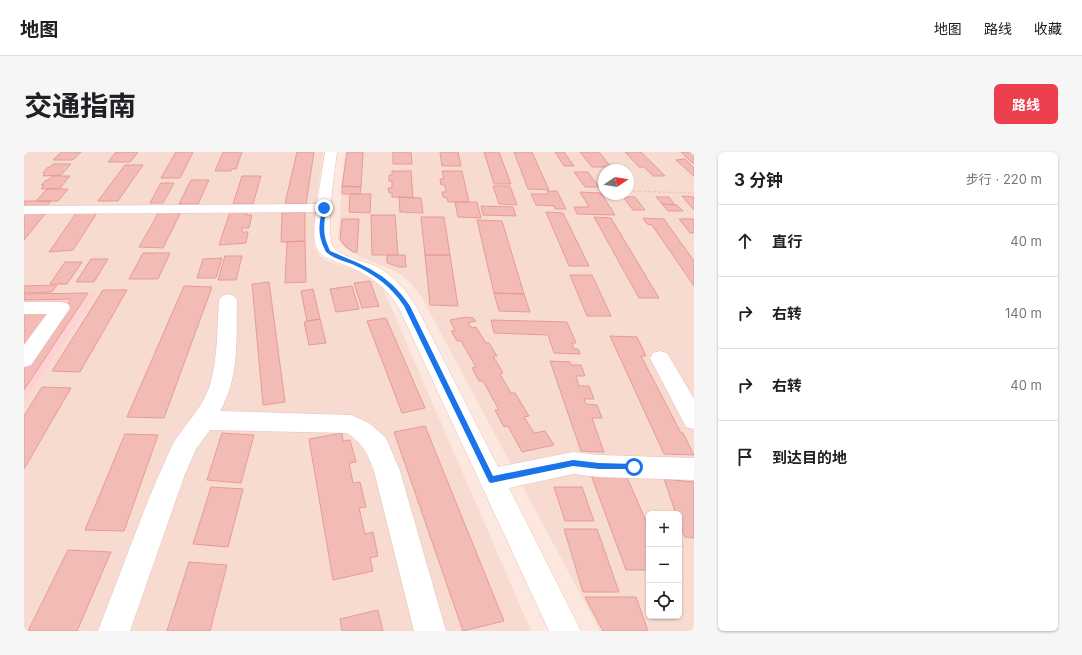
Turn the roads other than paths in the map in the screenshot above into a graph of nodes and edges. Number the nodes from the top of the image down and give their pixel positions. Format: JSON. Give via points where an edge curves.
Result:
{"nodes":[{"id":1,"x":331,"y":152,"type":"edge"},
{"id":2,"x":324,"y":208,"type":"junction"},
{"id":3,"x":24,"y":210,"type":"edge"},
{"id":4,"x":228,"y":300,"type":"dead end"},
{"id":5,"x":24,"y":308,"type":"edge"},
{"id":6,"x":660,"y":358,"type":"dead end"},
{"id":7,"x":24,"y":360,"type":"edge"},
{"id":8,"x":204,"y":420,"type":"junction"},
{"id":9,"x":694,"y":420,"type":"edge"},
{"id":10,"x":694,"y":469,"type":"edge"},
{"id":11,"x":491,"y":480,"type":"junction"},
{"id":12,"x":114,"y":631,"type":"edge"},
{"id":13,"x":430,"y":631,"type":"edge"},
{"id":14,"x":565,"y":631,"type":"edge"}],
"edges":[{"from":1,"to":2,"type":"street"},
{"from":2,"to":3,"type":"street"},
{"from":2,"to":11,"type":"street","via":[[321,231],[328,252],[368,269],[397,291],[407,306]]},
{"from":4,"to":8,"type":"street","via":[[222,382]]},
{"from":5,"to":7,"type":"street","via":[[61,308]]},
{"from":6,"to":9,"type":"street"},
{"from":8,"to":12,"type":"street","via":[[186,443],[172,474]]},
{"from":8,"to":13,"type":"street","via":[[351,424],[361,430],[377,445],[387,471]]},
{"from":10,"to":11,"type":"street","via":[[573,463]]},
{"from":11,"to":14,"type":"street"}]}
